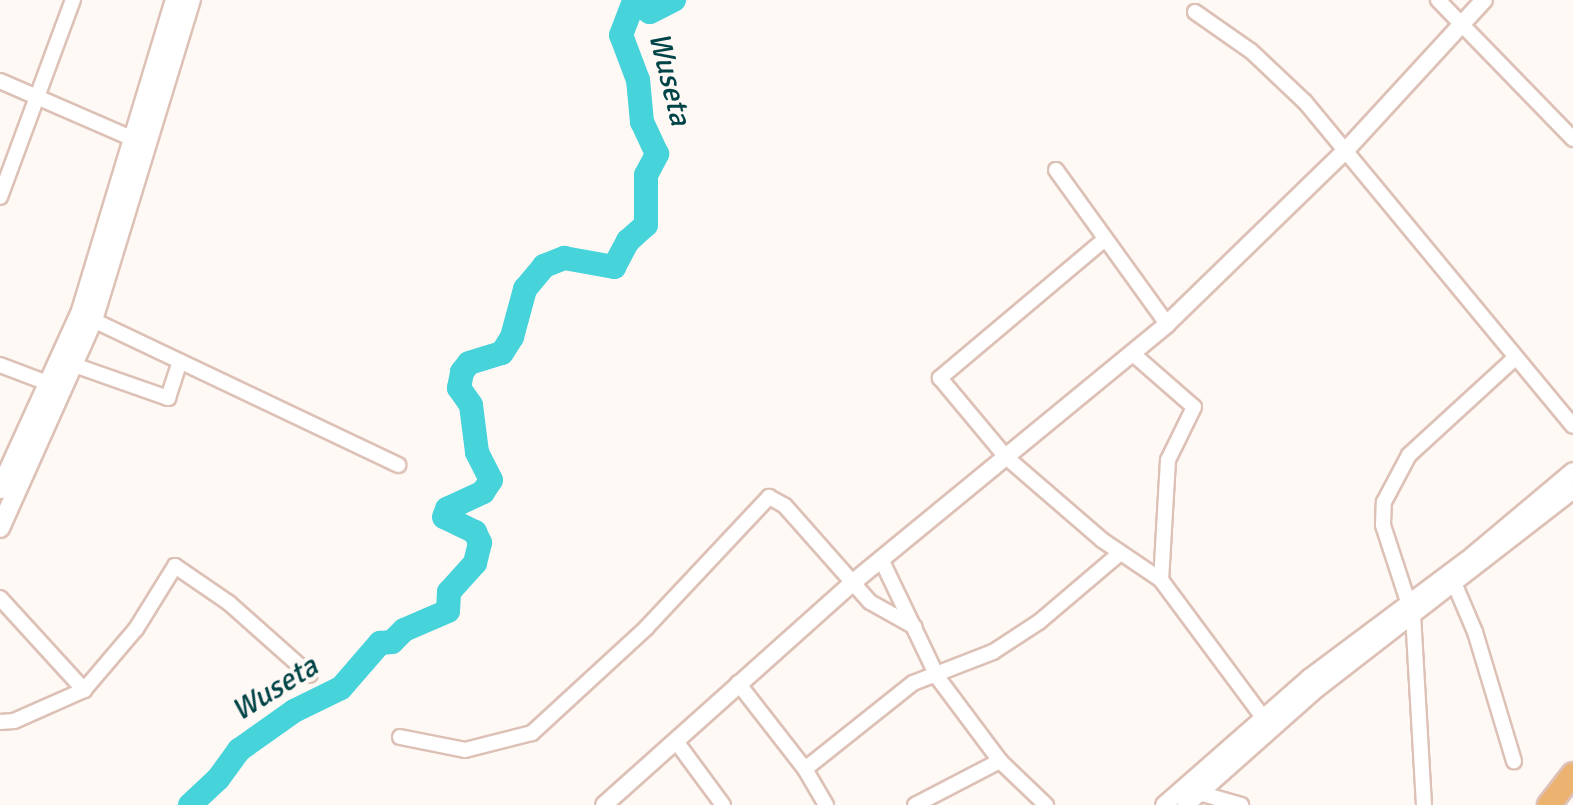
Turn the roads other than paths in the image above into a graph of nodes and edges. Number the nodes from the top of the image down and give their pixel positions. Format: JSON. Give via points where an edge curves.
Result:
{"nodes":[{"id":1,"x":73,"y":0,"type":"edge"},
{"id":2,"x":175,"y":0,"type":"edge"},
{"id":3,"x":191,"y":0,"type":"edge"},
{"id":4,"x":1438,"y":0,"type":"edge"},
{"id":5,"x":1484,"y":0,"type":"edge"},
{"id":6,"x":1195,"y":12,"type":"dead end"},
{"id":7,"x":1461,"y":24,"type":"junction"},
{"id":8,"x":0,"y":81,"type":"edge"},
{"id":9,"x":154,"y":94,"type":"junction"},
{"id":10,"x":38,"y":97,"type":"junction"},
{"id":11,"x":131,"y":138,"type":"junction"},
{"id":12,"x":1573,"y":139,"type":"edge"},
{"id":13,"x":1347,"y":149,"type":"junction"},
{"id":14,"x":1056,"y":170,"type":"dead end"},
{"id":15,"x":0,"y":197,"type":"edge"},
{"id":16,"x":1105,"y":239,"type":"junction"},
{"id":17,"x":93,"y":320,"type":"junction"},
{"id":18,"x":1167,"y":324,"type":"junction"},
{"id":19,"x":1132,"y":353,"type":"junction"},
{"id":20,"x":1515,"y":358,"type":"junction"},
{"id":21,"x":180,"y":362,"type":"junction"},
{"id":22,"x":0,"y":365,"type":"edge"},
{"id":23,"x":74,"y":365,"type":"junction"},
{"id":24,"x":50,"y":384,"type":"junction"},
{"id":25,"x":1573,"y":426,"type":"edge"},
{"id":26,"x":1006,"y":457,"type":"junction"},
{"id":27,"x":398,"y":465,"type":"dead end"},
{"id":28,"x":1573,"y":471,"type":"edge"},
{"id":29,"x":0,"y":489,"type":"edge"},
{"id":30,"x":1573,"y":490,"type":"edge"},
{"id":31,"x":0,"y":528,"type":"edge"},
{"id":32,"x":1120,"y":553,"type":"junction"},
{"id":33,"x":881,"y":559,"type":"junction"},
{"id":34,"x":1161,"y":580,"type":"junction"},
{"id":35,"x":851,"y":584,"type":"junction"},
{"id":36,"x":1455,"y":585,"type":"junction"},
{"id":37,"x":0,"y":598,"type":"edge"},
{"id":38,"x":1411,"y":611,"type":"junction"},
{"id":39,"x":915,"y":627,"type":"junction"},
{"id":40,"x":310,"y":675,"type":"dead end"},
{"id":41,"x":938,"y":678,"type":"junction"},
{"id":42,"x":738,"y":683,"type":"junction"},
{"id":43,"x":84,"y":690,"type":"junction"},
{"id":44,"x":1262,"y":716,"type":"junction"},
{"id":45,"x":0,"y":722,"type":"edge"},
{"id":46,"x":400,"y":737,"type":"dead end"},
{"id":47,"x":678,"y":744,"type":"junction"},
{"id":48,"x":1000,"y":761,"type":"junction"},
{"id":49,"x":1514,"y":761,"type":"dead end"},
{"id":50,"x":805,"y":769,"type":"junction"},
{"id":51,"x":1573,"y":774,"type":"edge"},
{"id":52,"x":1199,"y":793,"type":"junction"},
{"id":53,"x":1573,"y":796,"type":"edge"},
{"id":54,"x":604,"y":805,"type":"edge"},
{"id":55,"x":723,"y":805,"type":"edge"},
{"id":56,"x":826,"y":805,"type":"edge"},
{"id":57,"x":915,"y":805,"type":"edge"},
{"id":58,"x":1046,"y":805,"type":"edge"},
{"id":59,"x":1164,"y":805,"type":"edge"},
{"id":60,"x":1186,"y":805,"type":"edge"},
{"id":61,"x":1241,"y":805,"type":"edge"},
{"id":62,"x":1424,"y":805,"type":"edge"},
{"id":63,"x":1549,"y":805,"type":"edge"},
{"id":64,"x":1566,"y":805,"type":"edge"}],
"edges":[{"from":1,"to":10,"type":"street"},
{"from":2,"to":9,"type":"main road"},
{"from":3,"to":9,"type":"main road"},
{"from":4,"to":7,"type":"street"},
{"from":5,"to":7,"type":"street"},
{"from":6,"to":13,"type":"street","via":[[1251,51]]},
{"from":7,"to":12,"type":"street"},
{"from":7,"to":13,"type":"street"},
{"from":8,"to":10,"type":"street"},
{"from":9,"to":11,"type":"main road"},
{"from":9,"to":17,"type":"main road"},
{"from":10,"to":11,"type":"street"},
{"from":10,"to":15,"type":"street"},
{"from":11,"to":24,"type":"main road","via":[[81,311]]},
{"from":13,"to":18,"type":"street"},
{"from":13,"to":20,"type":"street"},
{"from":14,"to":16,"type":"street"},
{"from":16,"to":18,"type":"street"},
{"from":16,"to":26,"type":"street","via":[[940,378]]},
{"from":17,"to":21,"type":"street"},
{"from":17,"to":23,"type":"main road"},
{"from":18,"to":19,"type":"street"},
{"from":19,"to":26,"type":"street"},
{"from":19,"to":34,"type":"street","via":[[1194,407],[1168,460]]},
{"from":20,"to":25,"type":"street"},
{"from":20,"to":38,"type":"street","via":[[1409,455],[1391,482],[1383,525]]},
{"from":21,"to":23,"type":"street","via":[[168,398]]},
{"from":21,"to":27,"type":"street"},
{"from":22,"to":24,"type":"street"},
{"from":23,"to":31,"type":"main road"},
{"from":24,"to":29,"type":"main road"},
{"from":26,"to":32,"type":"street"},
{"from":26,"to":33,"type":"street"},
{"from":28,"to":38,"type":"street"},
{"from":30,"to":36,"type":"street"},
{"from":32,"to":34,"type":"street"},
{"from":32,"to":41,"type":"street","via":[[1039,622]]},
{"from":33,"to":35,"type":"street"},
{"from":33,"to":39,"type":"street"},
{"from":34,"to":44,"type":"street"},
{"from":35,"to":39,"type":"street"},
{"from":35,"to":42,"type":"street"},
{"from":35,"to":46,"type":"street","via":[[785,506],[769,497],[646,628],[532,733],[465,750]]},
{"from":36,"to":38,"type":"street"},
{"from":36,"to":49,"type":"street","via":[[1485,661]]},
{"from":37,"to":43,"type":"street"},
{"from":38,"to":44,"type":"street"},
{"from":38,"to":52,"type":"street"},
{"from":38,"to":62,"type":"street"},
{"from":39,"to":41,"type":"street"},
{"from":40,"to":43,"type":"street","via":[[229,603],[175,566],[136,629]]},
{"from":41,"to":48,"type":"street"},
{"from":41,"to":50,"type":"street","via":[[913,683]]},
{"from":42,"to":47,"type":"street"},
{"from":42,"to":50,"type":"street"},
{"from":43,"to":45,"type":"street","via":[[14,721]]},
{"from":44,"to":59,"type":"street"},
{"from":47,"to":54,"type":"street"},
{"from":47,"to":55,"type":"street"},
{"from":48,"to":57,"type":"street"},
{"from":48,"to":58,"type":"street"},
{"from":50,"to":56,"type":"street"},
{"from":51,"to":63,"type":"highway"},
{"from":52,"to":60,"type":"street"},
{"from":52,"to":61,"type":"street"},
{"from":53,"to":64,"type":"highway"}]}
